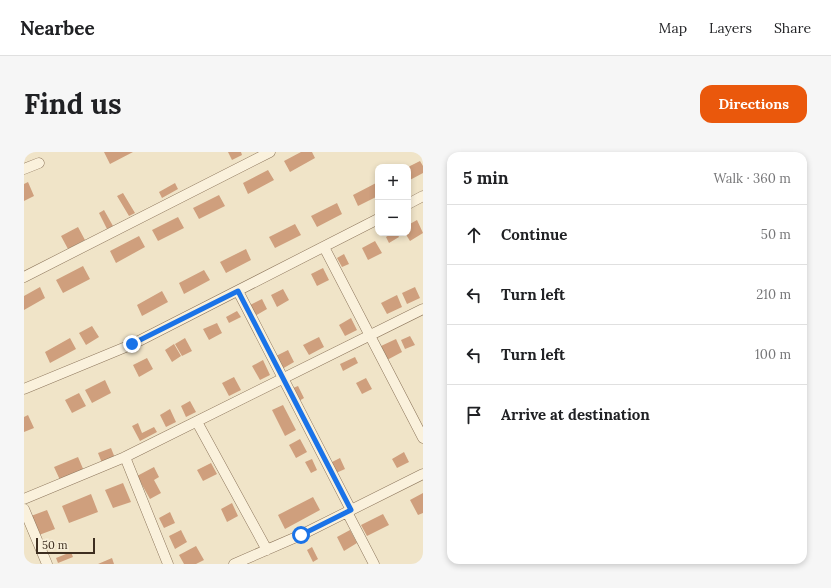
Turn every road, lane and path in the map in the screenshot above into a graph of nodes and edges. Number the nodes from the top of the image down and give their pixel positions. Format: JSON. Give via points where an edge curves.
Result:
{"nodes":[{"id":1,"x":270,"y":152,"type":"edge"},
{"id":2,"x":39,"y":163,"type":"dead end"},
{"id":3,"x":24,"y":169,"type":"edge"},
{"id":4,"x":422,"y":199,"type":"edge"},
{"id":5,"x":411,"y":203,"type":"edge"},
{"id":6,"x":375,"y":221,"type":"edge"},
{"id":7,"x":324,"y":247,"type":"junction"},
{"id":8,"x":24,"y":277,"type":"edge"},
{"id":9,"x":238,"y":291,"type":"junction"},
{"id":10,"x":423,"y":309,"type":"edge"},
{"id":11,"x":370,"y":336,"type":"junction"},
{"id":12,"x":283,"y":379,"type":"junction"},
{"id":13,"x":24,"y":389,"type":"edge"},
{"id":14,"x":197,"y":422,"type":"junction"},
{"id":15,"x":423,"y":438,"type":"edge"},
{"id":16,"x":125,"y":457,"type":"junction"},
{"id":17,"x":423,"y":474,"type":"edge"},
{"id":18,"x":24,"y":499,"type":"edge"},
{"id":19,"x":24,"y":508,"type":"edge"},
{"id":20,"x":349,"y":511,"type":"junction"},
{"id":21,"x":267,"y":550,"type":"junction"},
{"id":22,"x":47,"y":564,"type":"edge"},
{"id":23,"x":168,"y":564,"type":"edge"},
{"id":24,"x":234,"y":564,"type":"edge"},
{"id":25,"x":374,"y":564,"type":"edge"}],
"edges":[{"from":1,"to":8,"type":"street"},
{"from":2,"to":3,"type":"street"},
{"from":4,"to":5,"type":"street"},
{"from":6,"to":7,"type":"street"},
{"from":7,"to":9,"type":"street"},
{"from":7,"to":11,"type":"street"},
{"from":9,"to":12,"type":"street"},
{"from":9,"to":13,"type":"street","via":[[132,344]]},
{"from":10,"to":11,"type":"street"},
{"from":11,"to":12,"type":"street"},
{"from":11,"to":15,"type":"street"},
{"from":12,"to":14,"type":"street"},
{"from":12,"to":20,"type":"street"},
{"from":14,"to":16,"type":"street"},
{"from":14,"to":21,"type":"street"},
{"from":16,"to":18,"type":"street"},
{"from":16,"to":23,"type":"street"},
{"from":17,"to":20,"type":"street"},
{"from":19,"to":22,"type":"street"},
{"from":20,"to":21,"type":"street"},
{"from":20,"to":25,"type":"street"},
{"from":21,"to":24,"type":"street"}]}
